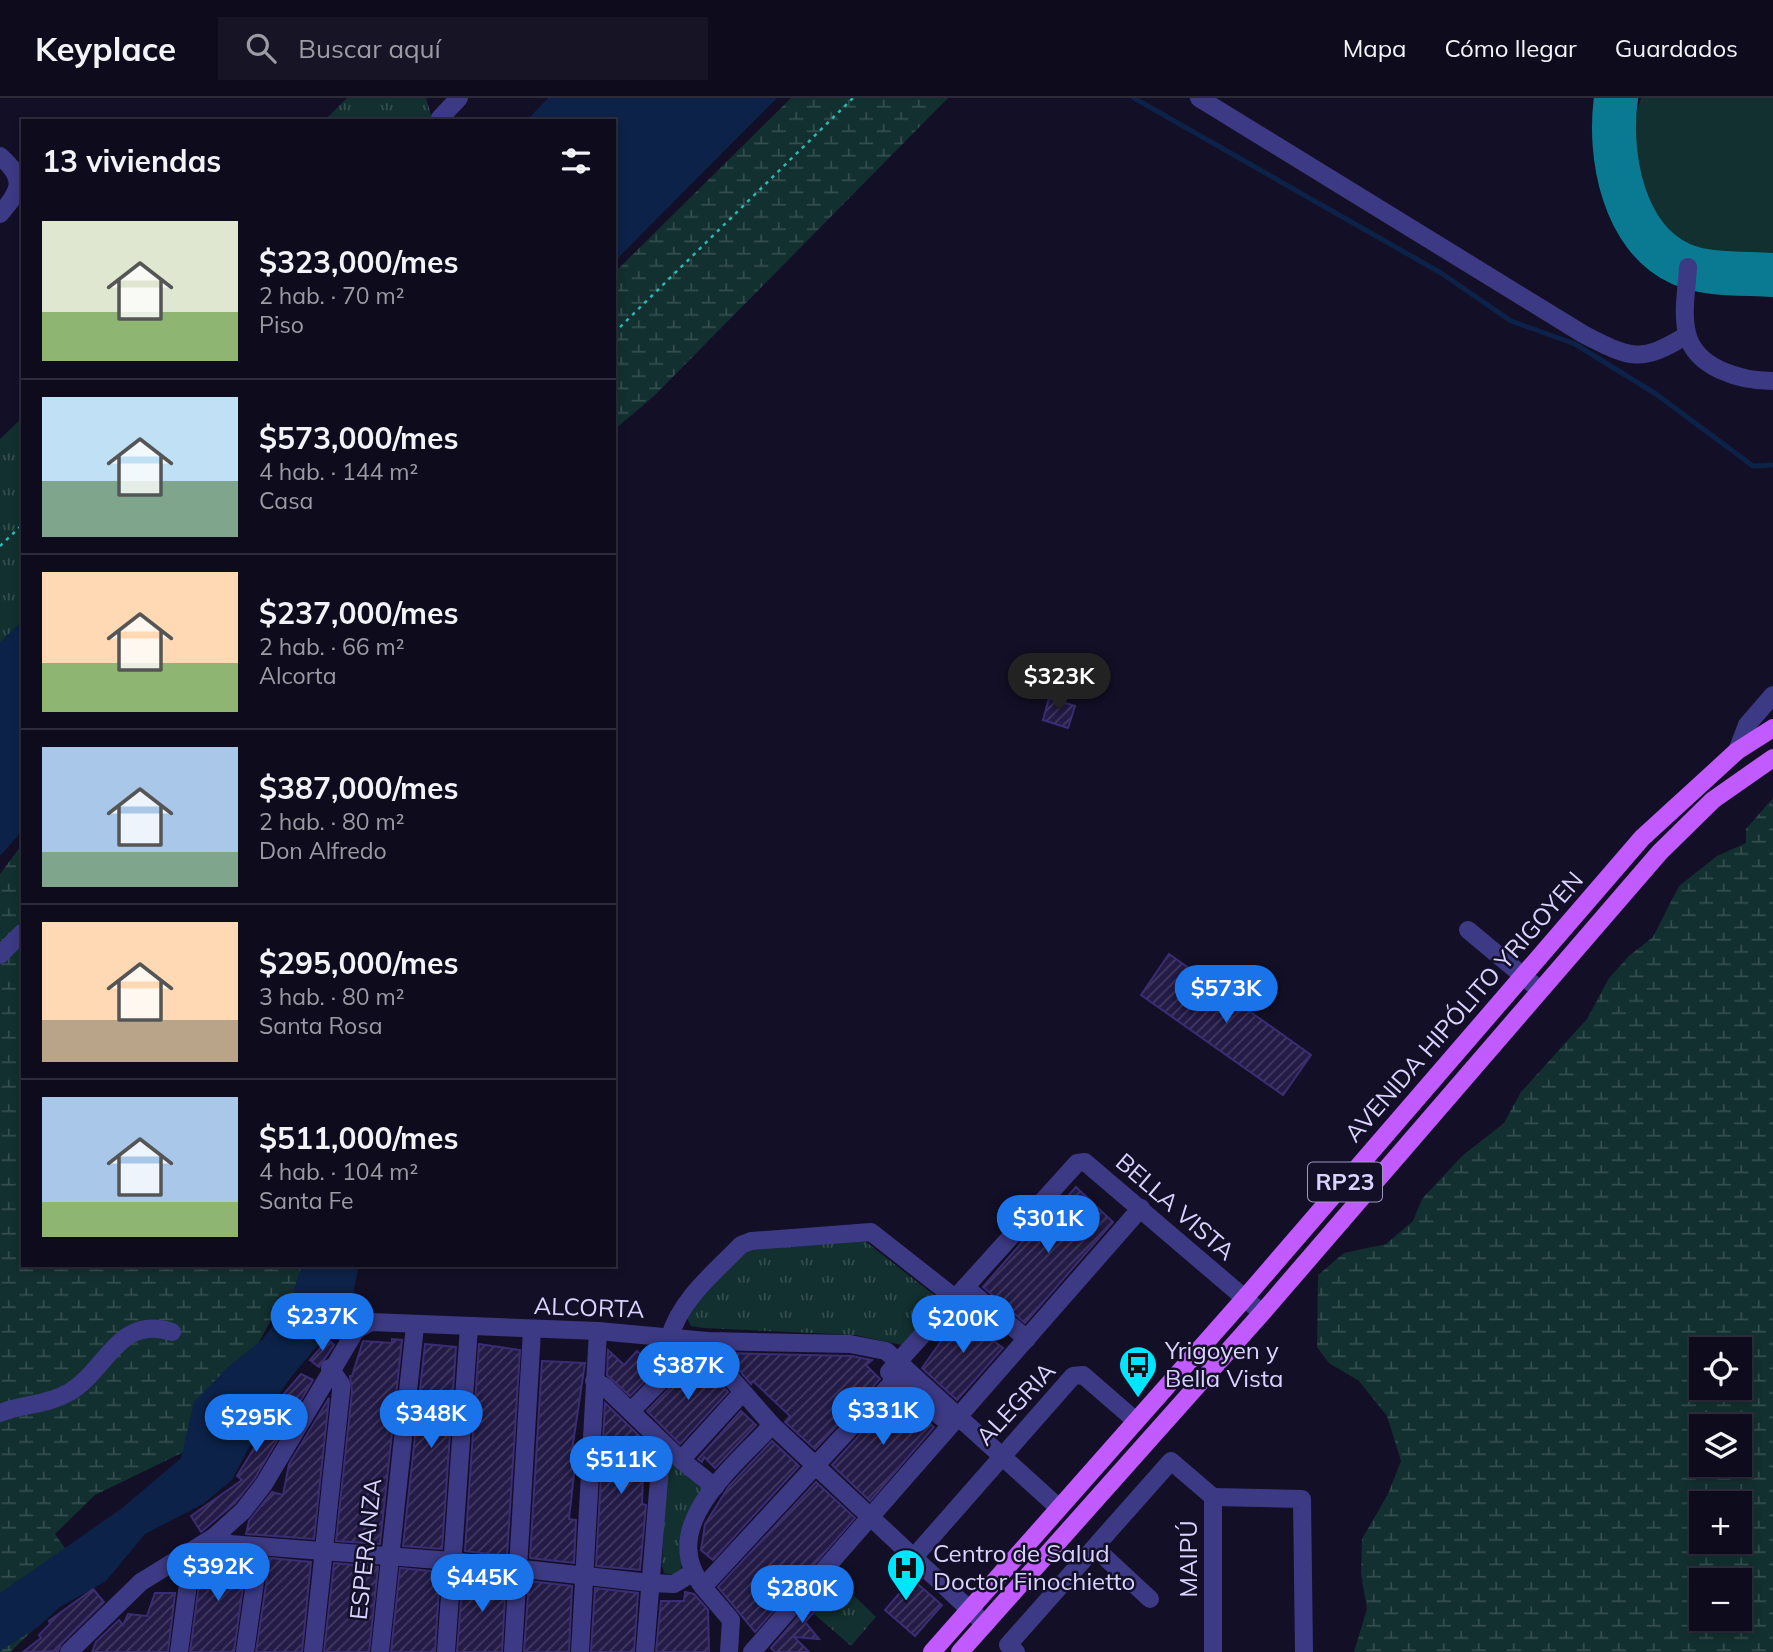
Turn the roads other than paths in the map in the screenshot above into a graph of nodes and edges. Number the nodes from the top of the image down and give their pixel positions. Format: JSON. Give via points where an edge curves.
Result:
{"nodes":[{"id":1,"x":435,"y":98,"type":"edge"},
{"id":2,"x":459,"y":98,"type":"edge"},
{"id":3,"x":1199,"y":98,"type":"edge"},
{"id":4,"x":0,"y":156,"type":"edge"},
{"id":5,"x":0,"y":214,"type":"edge"},
{"id":6,"x":1688,"y":267,"type":"dead end"},
{"id":7,"x":1687,"y":335,"type":"junction"},
{"id":8,"x":1773,"y":381,"type":"edge"},
{"id":9,"x":1773,"y":695,"type":"edge"},
{"id":10,"x":1773,"y":728,"type":"edge"},
{"id":11,"x":1737,"y":751,"type":"junction"},
{"id":12,"x":1773,"y":758,"type":"edge"},
{"id":13,"x":1468,"y":930,"type":"dead end"},
{"id":14,"x":21,"y":934,"type":"edge"},
{"id":15,"x":0,"y":955,"type":"edge"},
{"id":16,"x":1524,"y":975,"type":"junction"},
{"id":17,"x":1540,"y":990,"type":"junction"},
{"id":18,"x":1141,"y":1208,"type":"junction"},
{"id":19,"x":960,"y":1293,"type":"junction"},
{"id":20,"x":1244,"y":1299,"type":"junction"},
{"id":21,"x":1262,"y":1313,"type":"junction"},
{"id":22,"x":415,"y":1326,"type":"junction"},
{"id":23,"x":469,"y":1327,"type":"junction"},
{"id":24,"x":532,"y":1331,"type":"junction"},
{"id":25,"x":598,"y":1331,"type":"junction"},
{"id":26,"x":172,"y":1332,"type":"dead end"},
{"id":27,"x":670,"y":1336,"type":"junction"},
{"id":28,"x":1027,"y":1339,"type":"junction"},
{"id":29,"x":700,"y":1340,"type":"junction"},
{"id":30,"x":330,"y":1368,"type":"junction"},
{"id":31,"x":896,"y":1372,"type":"junction"},
{"id":32,"x":594,"y":1381,"type":"junction"},
{"id":33,"x":742,"y":1393,"type":"junction"},
{"id":34,"x":631,"y":1411,"type":"junction"},
{"id":35,"x":0,"y":1412,"type":"edge"},
{"id":36,"x":1136,"y":1420,"type":"junction"},
{"id":37,"x":955,"y":1421,"type":"junction"},
{"id":38,"x":772,"y":1425,"type":"junction"},
{"id":39,"x":662,"y":1442,"type":"junction"},
{"id":40,"x":681,"y":1460,"type":"junction"},
{"id":41,"x":998,"y":1460,"type":"junction"},
{"id":42,"x":814,"y":1467,"type":"junction"},
{"id":43,"x":715,"y":1487,"type":"junction"},
{"id":44,"x":1213,"y":1497,"type":"junction"},
{"id":45,"x":1055,"y":1512,"type":"junction"},
{"id":46,"x":870,"y":1516,"type":"junction"},
{"id":47,"x":214,"y":1536,"type":"junction"},
{"id":48,"x":260,"y":1547,"type":"junction"},
{"id":49,"x":1095,"y":1548,"type":"junction"},
{"id":50,"x":323,"y":1552,"type":"junction"},
{"id":51,"x":186,"y":1556,"type":"junction"},
{"id":52,"x":389,"y":1557,"type":"junction"},
{"id":53,"x":914,"y":1557,"type":"junction"},
{"id":54,"x":452,"y":1561,"type":"junction"},
{"id":55,"x":517,"y":1569,"type":"junction"},
{"id":56,"x":584,"y":1576,"type":"junction"},
{"id":57,"x":698,"y":1580,"type":"junction"},
{"id":58,"x":650,"y":1583,"type":"junction"},
{"id":59,"x":1150,"y":1599,"type":"dead end"},
{"id":60,"x":970,"y":1610,"type":"junction"},
{"id":61,"x":732,"y":1620,"type":"junction"},
{"id":62,"x":985,"y":1624,"type":"junction"},
{"id":63,"x":755,"y":1648,"type":"edge"},
{"id":64,"x":69,"y":1652,"type":"edge"},
{"id":65,"x":179,"y":1652,"type":"edge"},
{"id":66,"x":245,"y":1652,"type":"edge"},
{"id":67,"x":313,"y":1652,"type":"edge"},
{"id":68,"x":380,"y":1652,"type":"edge"},
{"id":69,"x":446,"y":1652,"type":"edge"},
{"id":70,"x":513,"y":1652,"type":"edge"},
{"id":71,"x":580,"y":1652,"type":"edge"},
{"id":72,"x":645,"y":1652,"type":"edge"},
{"id":73,"x":729,"y":1652,"type":"edge"},
{"id":74,"x":932,"y":1652,"type":"edge"},
{"id":75,"x":960,"y":1652,"type":"edge"},
{"id":76,"x":1016,"y":1652,"type":"edge"},
{"id":77,"x":1213,"y":1652,"type":"edge"},
{"id":78,"x":1304,"y":1652,"type":"edge"}],
"edges":[{"from":1,"to":2,"type":"street","via":[[440,118]]},
{"from":3,"to":7,"type":"street","via":[[1611,349],[1635,356],[1651,354]]},
{"from":4,"to":5,"type":"street","via":[[17,174],[17,191]]},
{"from":6,"to":7,"type":"street"},
{"from":7,"to":8,"type":"street","via":[[1721,372],[1749,381]]},
{"from":9,"to":11,"type":"street","via":[[1747,725]]},
{"from":10,"to":11,"type":"main road","name":"AVENIDA HIPÓLITO YRIGOYEN","number":"RP23"},
{"from":11,"to":16,"type":"main road","name":"AVENIDA HIPÓLITO YRIGOYEN","number":"RP23","via":[[1642,838]]},
{"from":12,"to":17,"type":"main road","name":"AVENIDA HIPÓLITO YRIGOYEN","number":"RP23","via":[[1688,822]]},
{"from":13,"to":16,"type":"street"},
{"from":14,"to":15,"type":"street"},
{"from":16,"to":17,"type":"street"},
{"from":16,"to":20,"type":"main road","name":"AVENIDA HIPÓLITO YRIGOYEN","number":"RP23"},
{"from":17,"to":21,"type":"main road","name":"AVENIDA HIPÓLITO YRIGOYEN","number":"RP23"},
{"from":18,"to":19,"type":"street","name":"BELLA VISTA","via":[[1086,1162],[1077,1163]]},
{"from":18,"to":20,"type":"street","name":"BELLA VISTA"},
{"from":18,"to":28,"type":"street"},
{"from":19,"to":27,"type":"street","via":[[871,1232],[751,1241],[741,1245],[689,1299]]},
{"from":19,"to":28,"type":"street"},
{"from":19,"to":31,"type":"street","name":"BELLA VISTA"},
{"from":20,"to":21,"type":"street","name":"BELLA VISTA"},
{"from":20,"to":36,"type":"main road","name":"AVENIDA HIPÓLITO YRIGOYEN","number":"RP23"},
{"from":21,"to":62,"type":"main road","name":"AVENIDA HIPÓLITO YRIGOYEN","number":"RP23"},
{"from":22,"to":23,"type":"street","name":"ALCORTA"},
{"from":22,"to":30,"type":"street","name":"ALCORTA","via":[[364,1323]]},
{"from":22,"to":52,"type":"street","name":"ESPERANZA"},
{"from":23,"to":24,"type":"street","name":"ALCORTA"},
{"from":23,"to":54,"type":"street"},
{"from":24,"to":25,"type":"street","name":"ALCORTA"},
{"from":24,"to":55,"type":"street"},
{"from":25,"to":27,"type":"street","name":"ALCORTA"},
{"from":25,"to":32,"type":"street"},
{"from":26,"to":35,"type":"street","via":[[156,1327],[139,1329],[122,1339],[83,1384],[65,1395]]},
{"from":27,"to":29,"type":"street","name":"ALCORTA"},
{"from":28,"to":37,"type":"street"},
{"from":29,"to":31,"type":"street","name":"ALCORTA","via":[[850,1344],[886,1351]]},
{"from":29,"to":33,"type":"street"},
{"from":29,"to":34,"type":"street"},
{"from":30,"to":47,"type":"street","via":[[253,1499]]},
{"from":30,"to":50,"type":"street","via":[[341,1391]]},
{"from":31,"to":37,"type":"street","name":"ALCORTA"},
{"from":31,"to":42,"type":"street","name":"BELLA VISTA","via":[[892,1383]]},
{"from":32,"to":34,"type":"street"},
{"from":32,"to":56,"type":"street"},
{"from":33,"to":38,"type":"street"},
{"from":33,"to":40,"type":"street"},
{"from":34,"to":39,"type":"street"},
{"from":36,"to":41,"type":"street","name":"ALEGRIA","via":[[1077,1374]]},
{"from":36,"to":45,"type":"main road","name":"AVENIDA HIPÓLITO YRIGOYEN","number":"RP23"},
{"from":37,"to":41,"type":"street","name":"ALCORTA"},
{"from":37,"to":46,"type":"street"},
{"from":38,"to":42,"type":"street"},
{"from":38,"to":43,"type":"street"},
{"from":39,"to":40,"type":"street"},
{"from":39,"to":58,"type":"street"},
{"from":40,"to":43,"type":"street"},
{"from":41,"to":45,"type":"street","name":"ALCORTA"},
{"from":41,"to":53,"type":"street","name":"ALEGRIA"},
{"from":42,"to":46,"type":"street"},
{"from":42,"to":57,"type":"street","name":"BELLA VISTA"},
{"from":43,"to":57,"type":"street","via":[[691,1522],[688,1560]]},
{"from":44,"to":49,"type":"street","via":[[1171,1461]]},
{"from":44,"to":77,"type":"street","name":"MAIPÚ"},
{"from":44,"to":78,"type":"street","name":"MAIPÚ","via":[[1302,1499]]},
{"from":45,"to":60,"type":"main road","name":"AVENIDA HIPÓLITO YRIGOYEN","number":"RP23"},
{"from":46,"to":53,"type":"street"},
{"from":46,"to":63,"type":"street"},
{"from":47,"to":48,"type":"street","name":"BELLA VISTA","via":[[230,1544]]},
{"from":47,"to":51,"type":"street"},
{"from":48,"to":50,"type":"street","name":"BELLA VISTA"},
{"from":48,"to":66,"type":"street"},
{"from":49,"to":59,"type":"street"},
{"from":49,"to":76,"type":"street","via":[[1008,1645]]},
{"from":50,"to":52,"type":"street","name":"BELLA VISTA"},
{"from":50,"to":67,"type":"street"},
{"from":51,"to":64,"type":"street","via":[[141,1581]]},
{"from":51,"to":65,"type":"street","via":[[189,1576]]},
{"from":52,"to":54,"type":"street","name":"BELLA VISTA"},
{"from":52,"to":68,"type":"street","name":"ESPERANZA"},
{"from":53,"to":60,"type":"street"},
{"from":54,"to":55,"type":"street","name":"BELLA VISTA"},
{"from":54,"to":69,"type":"street"},
{"from":55,"to":56,"type":"street","name":"BELLA VISTA"},
{"from":55,"to":70,"type":"street"},
{"from":56,"to":58,"type":"street","name":"BELLA VISTA"},
{"from":56,"to":71,"type":"street"},
{"from":57,"to":58,"type":"street","name":"BELLA VISTA"},
{"from":57,"to":61,"type":"street"},
{"from":58,"to":72,"type":"street"},
{"from":60,"to":62,"type":"street"},
{"from":60,"to":74,"type":"main road","name":"AVENIDA HIPÓLITO YRIGOYEN","number":"RP23"},
{"from":61,"to":63,"type":"street"},
{"from":61,"to":73,"type":"street"},
{"from":62,"to":75,"type":"main road","name":"AVENIDA HIPÓLITO YRIGOYEN","number":"RP23"}]}
